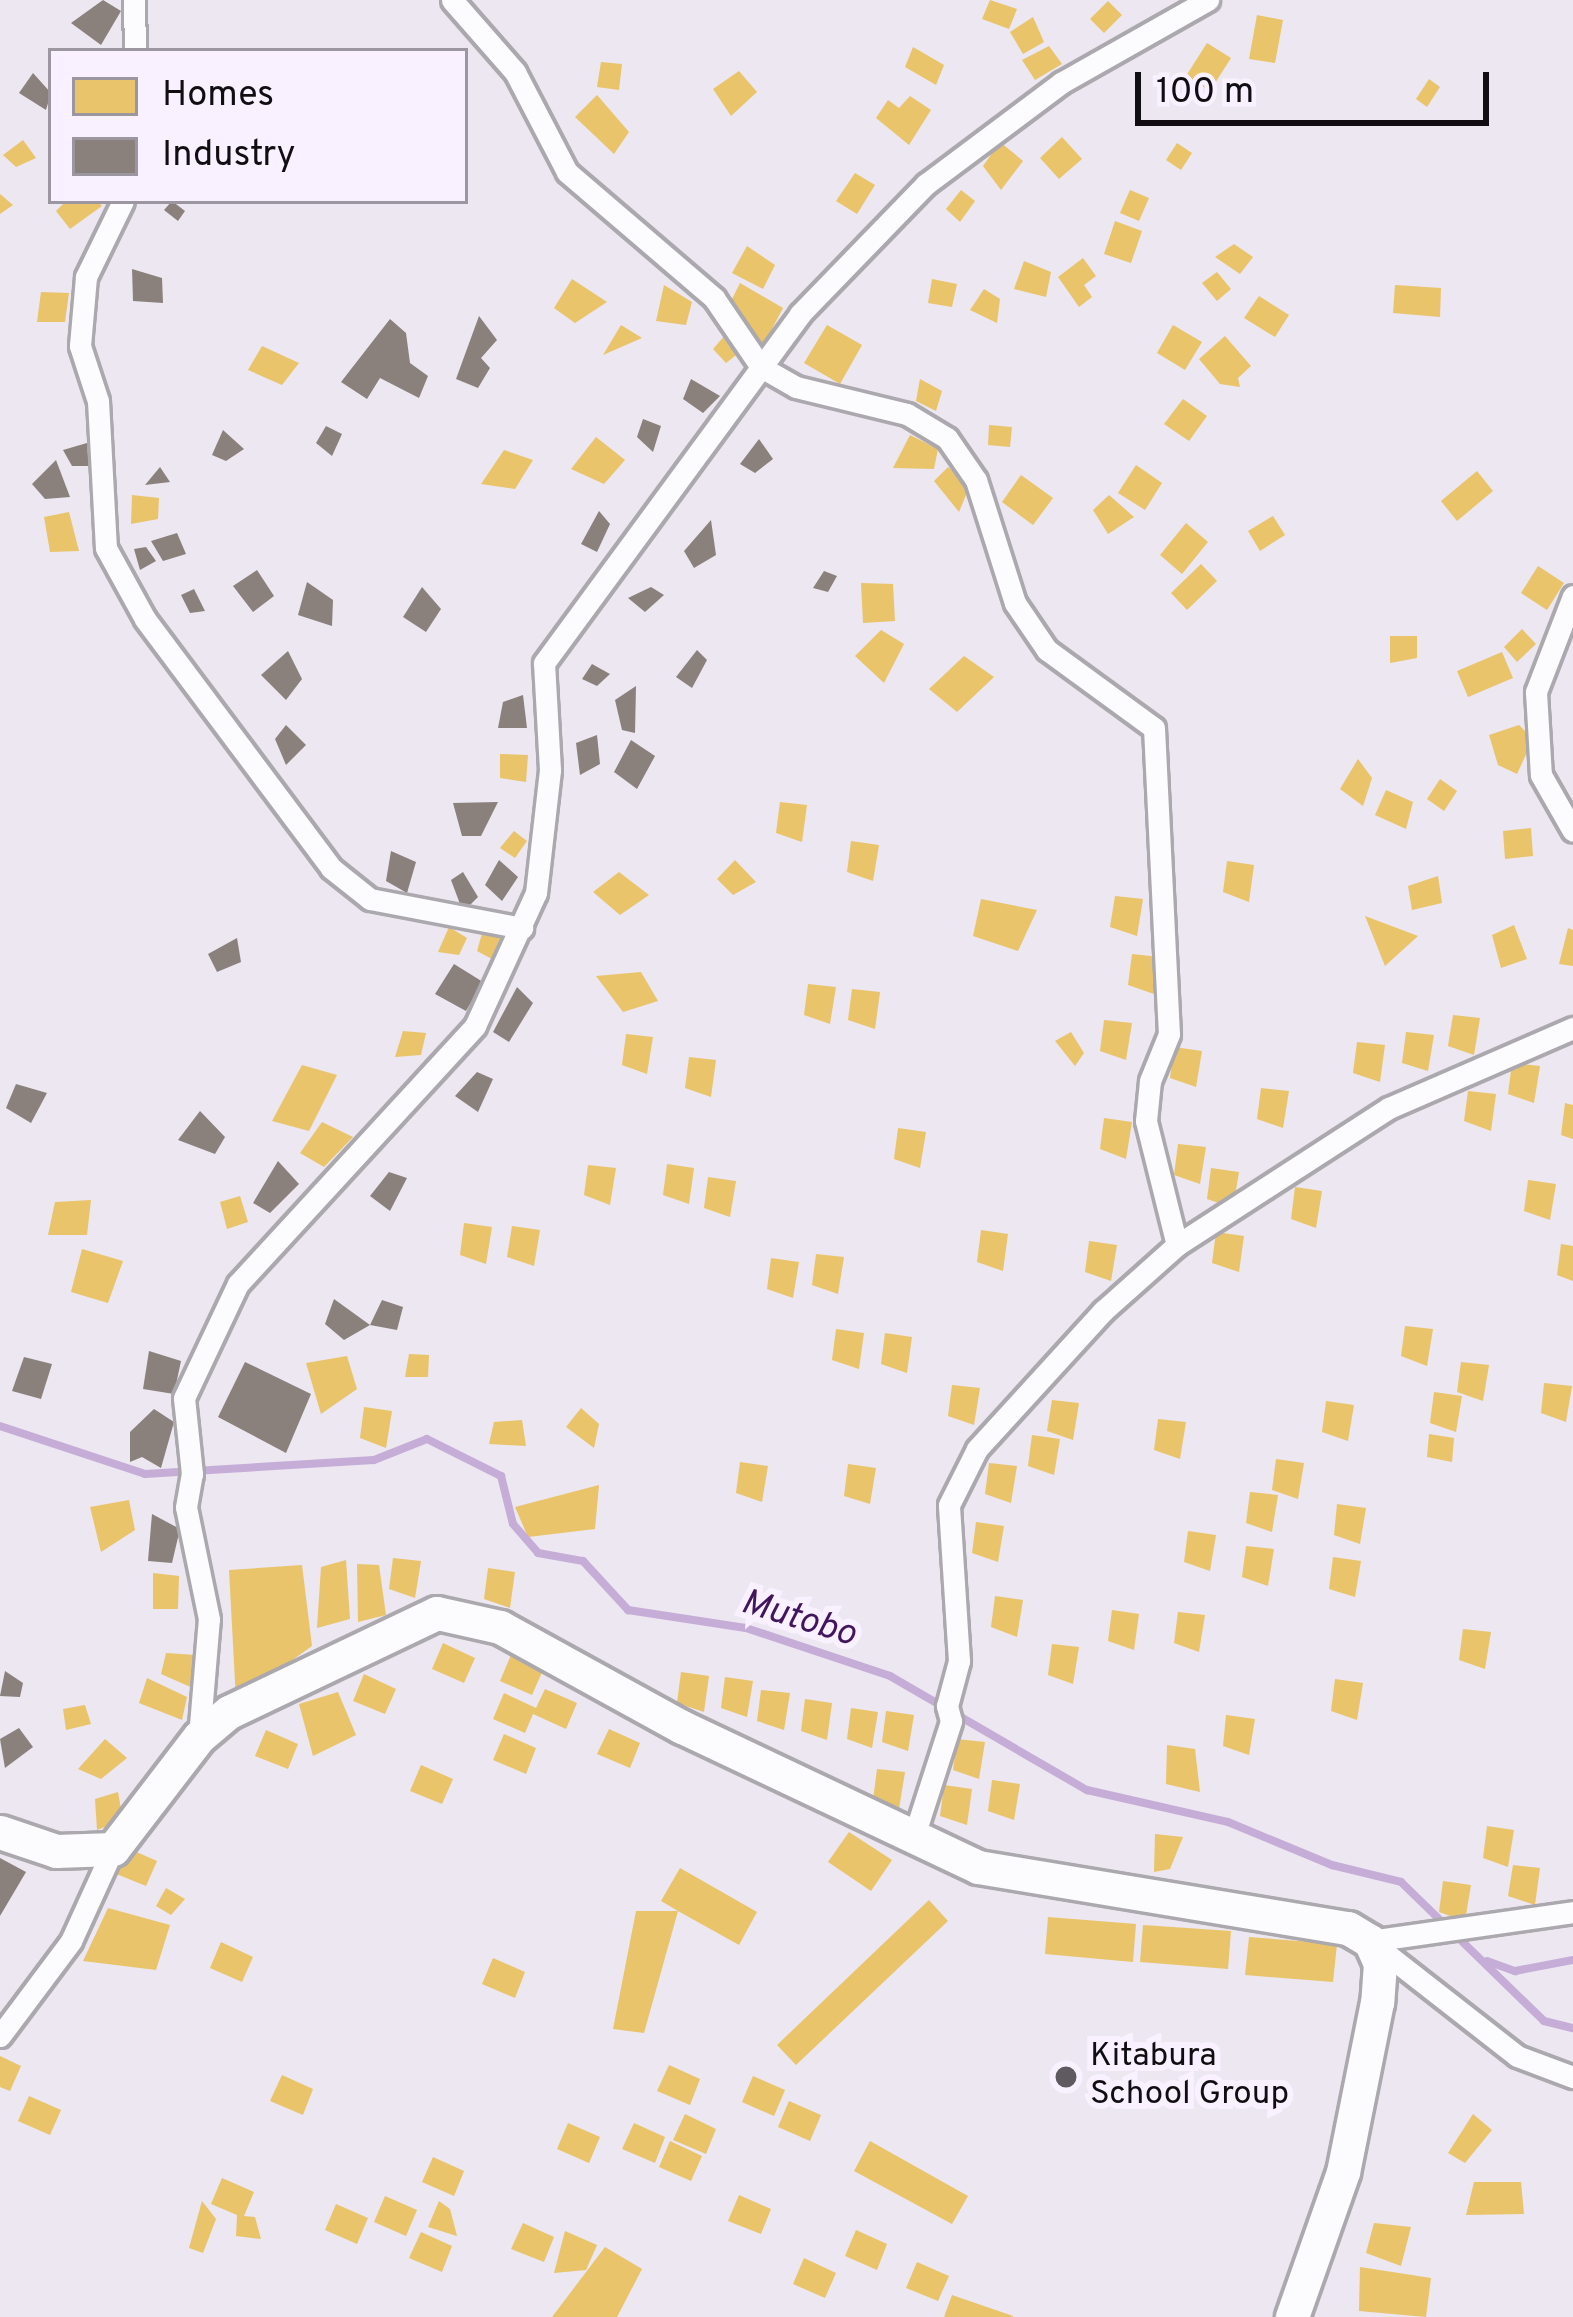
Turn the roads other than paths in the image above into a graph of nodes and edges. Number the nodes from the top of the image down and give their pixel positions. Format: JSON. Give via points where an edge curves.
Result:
{"nodes":[{"id":1,"x":134,"y":0,"type":"edge"},
{"id":2,"x":452,"y":0,"type":"edge"},
{"id":3,"x":1208,"y":0,"type":"edge"},
{"id":4,"x":136,"y":48,"type":"edge"},
{"id":5,"x":122,"y":204,"type":"edge"},
{"id":6,"x":761,"y":367,"type":"junction"},
{"id":7,"x":1573,"y":596,"type":"edge"},
{"id":8,"x":1573,"y":831,"type":"edge"},
{"id":9,"x":522,"y":928,"type":"junction"},
{"id":10,"x":1573,"y":1028,"type":"edge"},
{"id":11,"x":1178,"y":1245,"type":"junction"},
{"id":12,"x":199,"y":1737,"type":"junction"},
{"id":13,"x":0,"y":1832,"type":"edge"},
{"id":14,"x":913,"y":1839,"type":"junction"},
{"id":15,"x":112,"y":1849,"type":"junction"},
{"id":16,"x":1573,"y":1912,"type":"edge"},
{"id":17,"x":1370,"y":1941,"type":"junction"},
{"id":18,"x":0,"y":2036,"type":"edge"},
{"id":19,"x":1573,"y":2077,"type":"edge"},
{"id":20,"x":1292,"y":2317,"type":"edge"}],
"edges":[{"from":1,"to":4,"type":"street"},
{"from":2,"to":6,"type":"street","via":[[514,73],[567,172],[714,298]]},
{"from":3,"to":6,"type":"street","via":[[1061,83],[926,184]]},
{"from":5,"to":9,"type":"street","via":[[86,277],[80,346],[98,401],[106,548],[145,619],[331,868],[370,899]]},
{"from":6,"to":9,"type":"street","via":[[544,663],[550,770],[536,892]]},
{"from":6,"to":11,"type":"street","via":[[796,387],[907,414],[946,438],[976,480],[1015,603],[1047,650],[1154,728],[1169,1034],[1150,1081],[1146,1121]]},
{"from":7,"to":8,"type":"street","via":[[1536,692],[1540,775]]},
{"from":9,"to":12,"type":"street","via":[[475,1026],[238,1284],[184,1398],[192,1474],[186,1507],[209,1619]]},
{"from":10,"to":11,"type":"street","via":[[1389,1108]]},
{"from":11,"to":14,"type":"street","via":[[1012,1407],[977,1449],[950,1505],[959,1661],[951,1721]]},
{"from":12,"to":14,"type":"main road","via":[[229,1712],[437,1613],[470,1617]]},
{"from":12,"to":15,"type":"main road"},
{"from":13,"to":15,"type":"main road","via":[[56,1851]]},
{"from":14,"to":17,"type":"main road","via":[[978,1868],[1174,1895],[1348,1928]]},
{"from":15,"to":18,"type":"street","via":[[71,1941]]},
{"from":16,"to":17,"type":"street"},
{"from":17,"to":19,"type":"street","via":[[1517,2056]]},
{"from":17,"to":20,"type":"main road","via":[[1380,1963],[1358,2108]]}]}
